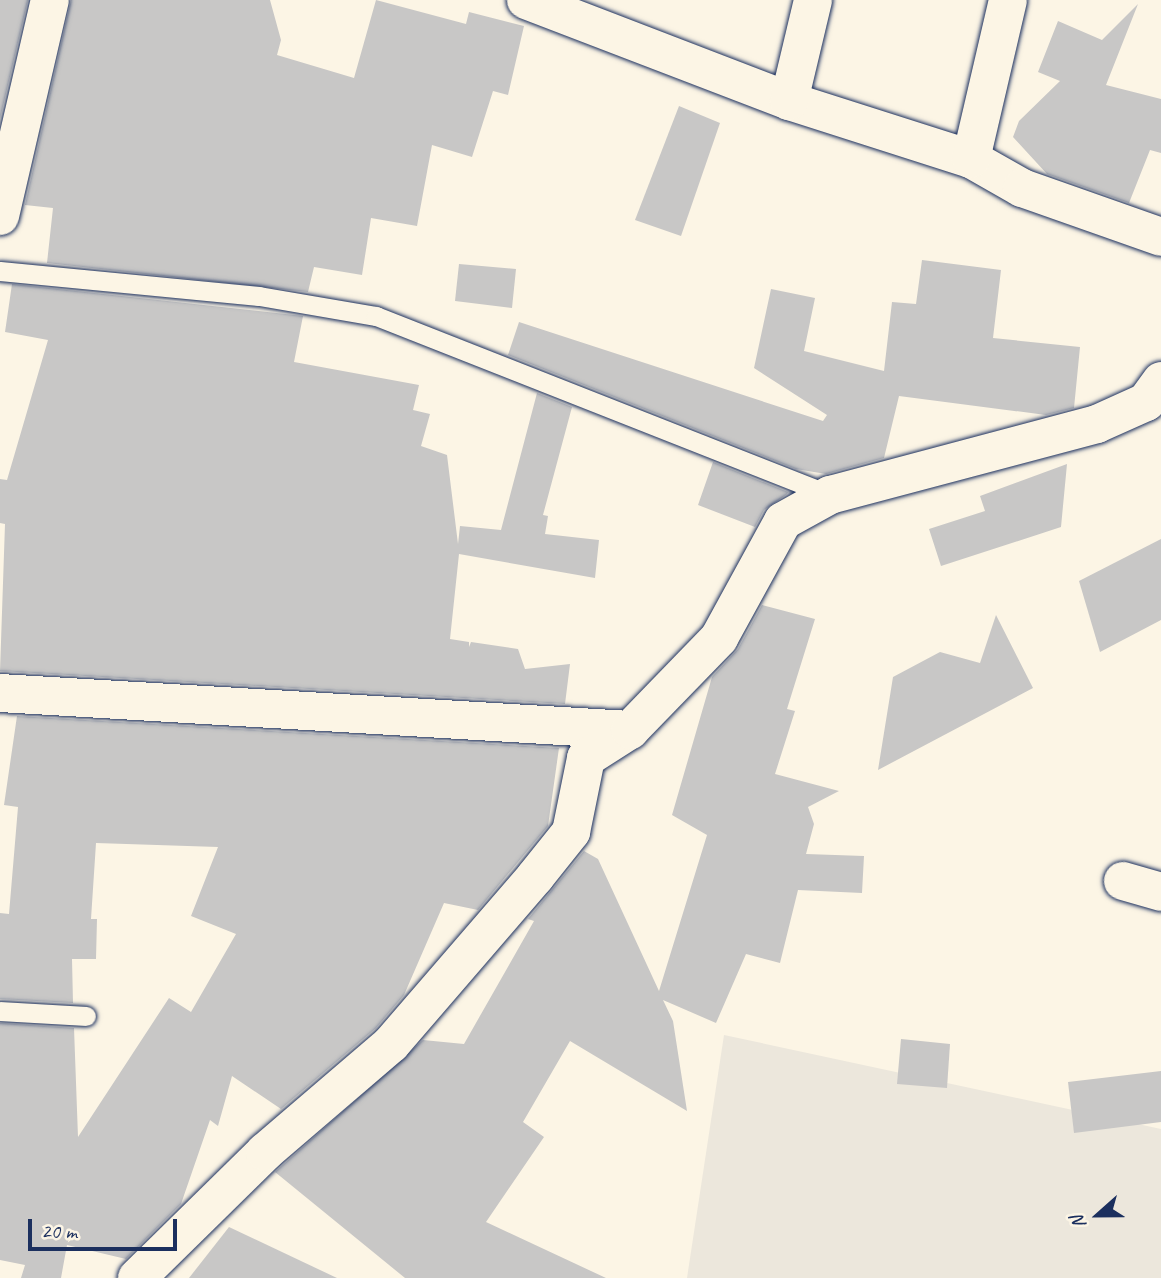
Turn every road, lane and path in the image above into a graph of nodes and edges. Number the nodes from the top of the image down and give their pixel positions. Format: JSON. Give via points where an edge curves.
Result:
{"nodes":[{"id":1,"x":50,"y":0,"type":"edge"},
{"id":2,"x":526,"y":0,"type":"edge"},
{"id":3,"x":813,"y":0,"type":"edge"},
{"id":4,"x":1008,"y":0,"type":"edge"},
{"id":5,"x":789,"y":101,"type":"junction"},
{"id":6,"x":971,"y":159,"type":"junction"},
{"id":7,"x":0,"y":216,"type":"edge"},
{"id":8,"x":1161,"y":237,"type":"edge"},
{"id":9,"x":0,"y":271,"type":"edge"},
{"id":10,"x":1161,"y":381,"type":"edge"},
{"id":11,"x":830,"y":495,"type":"junction"},
{"id":12,"x":0,"y":693,"type":"edge"},
{"id":13,"x":630,"y":730,"type":"junction"},
{"id":14,"x":1123,"y":881,"type":"dead end"},
{"id":15,"x":1161,"y":892,"type":"edge"},
{"id":16,"x":0,"y":1011,"type":"edge"},
{"id":17,"x":86,"y":1016,"type":"dead end"},
{"id":18,"x":137,"y":1278,"type":"edge"}],
"edges":[{"from":1,"to":7,"type":"street"},
{"from":2,"to":5,"type":"street"},
{"from":3,"to":5,"type":"street"},
{"from":4,"to":6,"type":"street"},
{"from":5,"to":6,"type":"street"},
{"from":6,"to":8,"type":"street","via":[[1022,188]]},
{"from":9,"to":11,"type":"lane","via":[[259,296],[376,316]]},
{"from":10,"to":11,"type":"street","via":[[1146,402],[1097,424]]},
{"from":11,"to":13,"type":"street","via":[[783,521],[719,638]]},
{"from":12,"to":13,"type":"street"},
{"from":13,"to":18,"type":"street","via":[[586,758],[571,832],[391,1044],[265,1152]]},
{"from":14,"to":15,"type":"street"},
{"from":16,"to":17,"type":"lane"}]}
